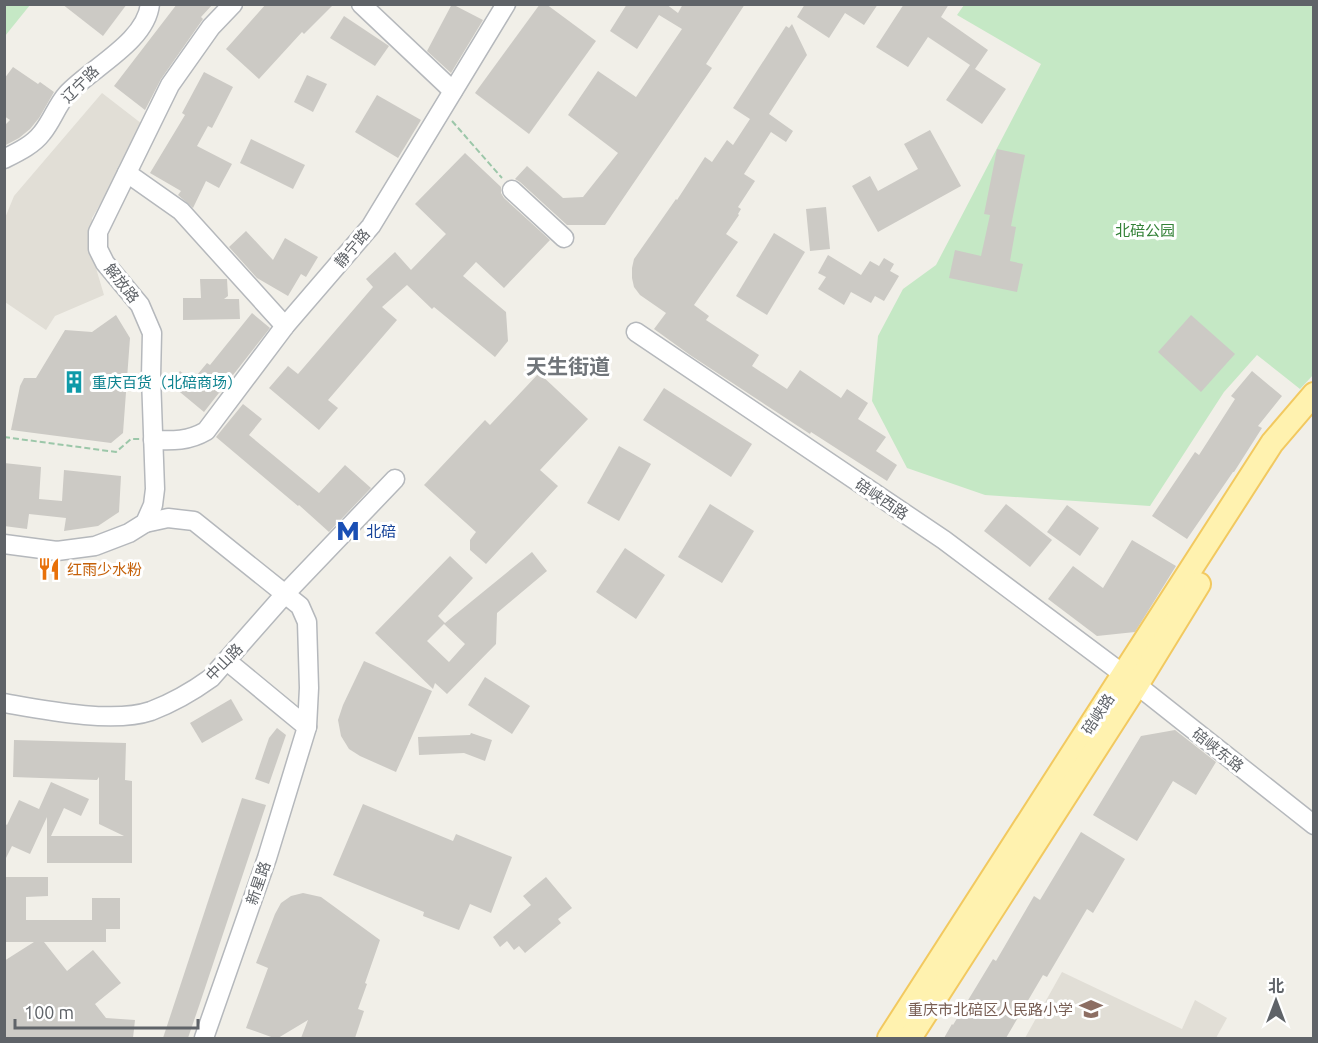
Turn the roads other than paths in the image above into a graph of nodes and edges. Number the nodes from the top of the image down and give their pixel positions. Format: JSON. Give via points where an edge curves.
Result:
{"nodes":[{"id":1,"x":150,"y":4,"type":"edge"},
{"id":2,"x":233,"y":4,"type":"edge"},
{"id":3,"x":361,"y":4,"type":"edge"},
{"id":4,"x":506,"y":4,"type":"edge"},
{"id":5,"x":453,"y":91,"type":"junction"},
{"id":6,"x":4,"y":159,"type":"edge"},
{"id":7,"x":127,"y":173,"type":"junction"},
{"id":8,"x":512,"y":190,"type":"road end"},
{"id":9,"x":564,"y":238,"type":"dead end"},
{"id":10,"x":285,"y":326,"type":"junction"},
{"id":11,"x":636,"y":332,"type":"dead end"},
{"id":12,"x":1314,"y":394,"type":"edge"},
{"id":13,"x":1314,"y":414,"type":"edge"},
{"id":14,"x":153,"y":440,"type":"junction"},
{"id":15,"x":390,"y":484,"type":"dead end"},
{"id":16,"x":145,"y":523,"type":"junction"},
{"id":17,"x":4,"y":544,"type":"edge"},
{"id":18,"x":285,"y":594,"type":"junction"},
{"id":19,"x":227,"y":661,"type":"junction"},
{"id":20,"x":1130,"y":680,"type":"junction"},
{"id":21,"x":4,"y":704,"type":"edge"},
{"id":22,"x":307,"y":727,"type":"junction"},
{"id":23,"x":1314,"y":825,"type":"edge"},
{"id":24,"x":208,"y":1038,"type":"edge"},
{"id":25,"x":889,"y":1038,"type":"edge"},
{"id":26,"x":910,"y":1038,"type":"edge"}],
"edges":[{"from":1,"to":6,"type":"street","name":"辽宁路","via":[[132,39],[65,96],[42,134]]},
{"from":2,"to":7,"type":"street","name":"解放路","via":[[211,27],[170,84]]},
{"from":3,"to":5,"type":"street"},
{"from":4,"to":5,"type":"street","name":"静宁路"},
{"from":5,"to":10,"type":"street","name":"静宁路","via":[[370,226]]},
{"from":7,"to":10,"type":"street","via":[[181,211]]},
{"from":7,"to":14,"type":"street","name":"解放路","via":[[98,231],[98,249],[140,305],[152,333]]},
{"from":8,"to":9,"type":"street"},
{"from":10,"to":14,"type":"street","name":"静宁路","via":[[206,431],[195,438]]},
{"from":11,"to":20,"type":"street","name":"碚峡西路","via":[[944,540]]},
{"from":12,"to":20,"type":"main road","name":"碚峡路","via":[[1272,443]]},
{"from":13,"to":20,"type":"main road","name":"碚峡路","via":[[1285,447]]},
{"from":14,"to":16,"type":"street","name":"解放路","via":[[155,489]]},
{"from":15,"to":18,"type":"street","name":"中山路"},
{"from":16,"to":17,"type":"street","via":[[95,546],[57,551]]},
{"from":16,"to":18,"type":"street","name":"新星路","via":[[168,518],[195,521]]},
{"from":18,"to":19,"type":"street","name":"中山路"},
{"from":18,"to":22,"type":"street","name":"新星路","via":[[300,606],[307,622]]},
{"from":19,"to":21,"type":"street","name":"中山路","via":[[197,688],[149,711],[92,716]]},
{"from":19,"to":22,"type":"street"},
{"from":20,"to":23,"type":"street","name":"碚峡东路"},
{"from":20,"to":25,"type":"main road","name":"碚峡路"},
{"from":20,"to":26,"type":"main road","name":"碚峡路"},
{"from":22,"to":24,"type":"street","name":"新星路"}]}
